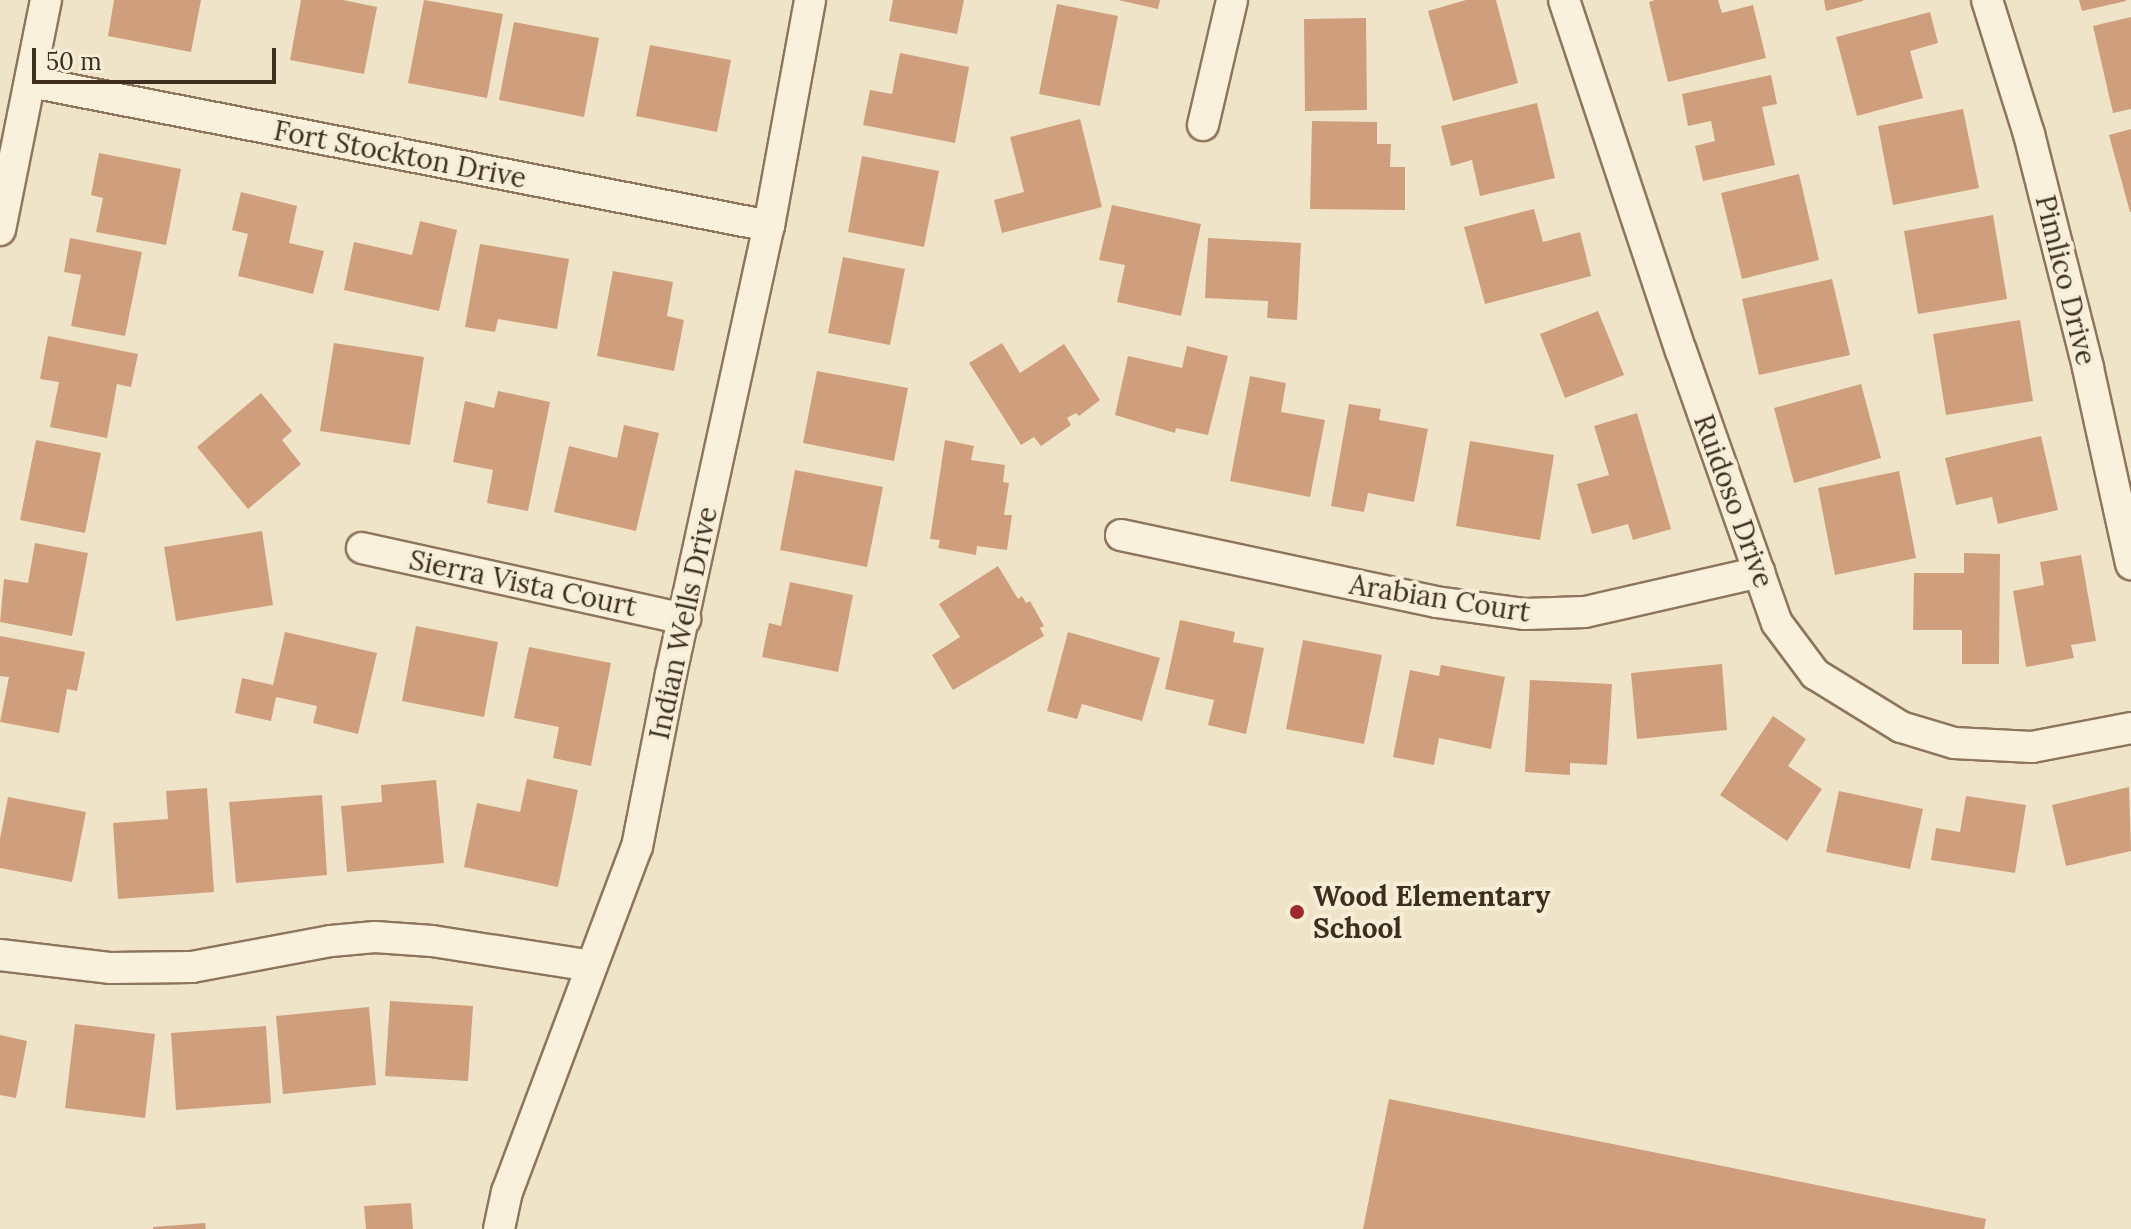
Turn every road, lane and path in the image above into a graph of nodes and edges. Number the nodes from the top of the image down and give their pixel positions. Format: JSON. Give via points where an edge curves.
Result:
{"nodes":[{"id":1,"x":46,"y":0,"type":"edge"},
{"id":2,"x":810,"y":0,"type":"edge"},
{"id":3,"x":1232,"y":0,"type":"edge"},
{"id":4,"x":1564,"y":0,"type":"edge"},
{"id":5,"x":1987,"y":0,"type":"edge"},
{"id":6,"x":31,"y":82,"type":"junction"},
{"id":7,"x":1203,"y":125,"type":"dead end"},
{"id":8,"x":769,"y":226,"type":"junction"},
{"id":9,"x":0,"y":230,"type":"edge"},
{"id":10,"x":1121,"y":535,"type":"dead end"},
{"id":11,"x":362,"y":548,"type":"dead end"},
{"id":12,"x":2131,"y":564,"type":"edge"},
{"id":13,"x":1759,"y":572,"type":"junction"},
{"id":14,"x":685,"y":619,"type":"junction"},
{"id":15,"x":2131,"y":728,"type":"edge"},
{"id":16,"x":0,"y":955,"type":"edge"},
{"id":17,"x":591,"y":966,"type":"junction"},
{"id":18,"x":499,"y":1229,"type":"edge"}],
"edges":[{"from":1,"to":6,"type":"street"},
{"from":2,"to":8,"type":"street","name":"Indian Wells Drive"},
{"from":3,"to":7,"type":"street"},
{"from":4,"to":13,"type":"street","name":"Ruidoso Drive"},
{"from":5,"to":12,"type":"street","name":"Pimlico Drive","via":[[2029,134]]},
{"from":6,"to":8,"type":"street","name":"Fort Stockton Drive"},
{"from":6,"to":9,"type":"street"},
{"from":8,"to":14,"type":"street","name":"Indian Wells Drive"},
{"from":10,"to":13,"type":"street","name":"Arabian Court","via":[[1436,602],[1525,614],[1585,612]]},
{"from":11,"to":14,"type":"street","name":"Sierra Vista Court"},
{"from":13,"to":15,"type":"street","name":"Ruidoso Drive","via":[[1777,623],[1815,674],[1901,727],[1954,743],[2032,747]]},
{"from":14,"to":17,"type":"street","name":"Indian Wells Drive","via":[[637,847]]},
{"from":16,"to":17,"type":"street","via":[[111,968],[192,967],[375,937]]},
{"from":17,"to":18,"type":"street","name":"Indian Wells Drive","via":[[507,1192]]}]}
